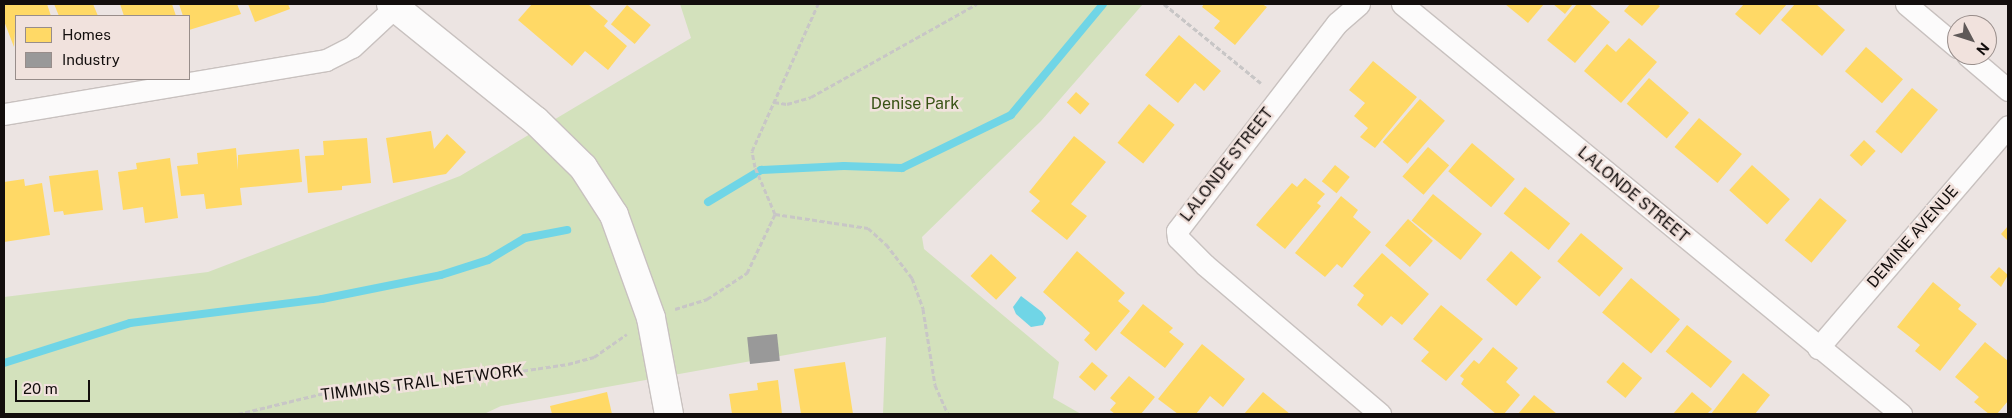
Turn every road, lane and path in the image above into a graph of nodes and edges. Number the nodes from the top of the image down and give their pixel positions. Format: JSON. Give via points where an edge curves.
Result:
{"nodes":[{"id":1,"x":818,"y":4,"type":"edge"},
{"id":2,"x":977,"y":4,"type":"edge"},
{"id":3,"x":1164,"y":4,"type":"edge"},
{"id":4,"x":1359,"y":4,"type":"edge"},
{"id":5,"x":1402,"y":4,"type":"edge"},
{"id":6,"x":1906,"y":4,"type":"edge"},
{"id":7,"x":393,"y":6,"type":"edge"},
{"id":8,"x":1947,"y":39,"type":"edge"},
{"id":9,"x":1979,"y":65,"type":"edge"},
{"id":10,"x":2008,"y":90,"type":"edge"},
{"id":11,"x":1279,"y":98,"type":"junction"},
{"id":12,"x":774,"y":102,"type":"junction"},
{"id":13,"x":4,"y":114,"type":"edge"},
{"id":14,"x":2008,"y":126,"type":"edge"},
{"id":15,"x":776,"y":214,"type":"junction"},
{"id":16,"x":650,"y":318,"type":"junction"},
{"id":17,"x":1818,"y":348,"type":"junction"},
{"id":18,"x":238,"y":414,"type":"edge"},
{"id":19,"x":669,"y":414,"type":"edge"},
{"id":20,"x":948,"y":414,"type":"edge"},
{"id":21,"x":1380,"y":414,"type":"edge"},
{"id":22,"x":1901,"y":414,"type":"edge"}],
"edges":[{"from":1,"to":12,"type":"path"},
{"from":2,"to":12,"type":"path","via":[[811,97],[788,104]]},
{"from":3,"to":11,"type":"path"},
{"from":4,"to":11,"type":"street","name":"LALONDE STREET","via":[[1337,23]]},
{"from":5,"to":17,"type":"street","name":"LALONDE STREET"},
{"from":6,"to":8,"type":"street"},
{"from":7,"to":13,"type":"street","via":[[352,47],[326,60]]},
{"from":7,"to":16,"type":"street","via":[[536,121],[583,167],[614,215]]},
{"from":9,"to":10,"type":"street"},
{"from":11,"to":21,"type":"street","name":"LALONDE STREET","via":[[1183,220],[1177,231],[1178,238]]},
{"from":12,"to":15,"type":"path","via":[[752,150],[755,167]]},
{"from":14,"to":17,"type":"street","name":"DEMINE AVENUE"},
{"from":15,"to":16,"type":"path","name":"TIMMINS TRAIL NETWORK","via":[[747,273],[707,298]]},
{"from":15,"to":20,"type":"path","via":[[868,228],[886,244],[912,278],[922,309],[935,385]]},
{"from":16,"to":18,"type":"path","name":"TIMMINS TRAIL NETWORK","via":[[594,357],[568,364],[412,387],[341,389]]},
{"from":16,"to":19,"type":"street"},
{"from":17,"to":22,"type":"street","name":"LALONDE STREET"}]}
